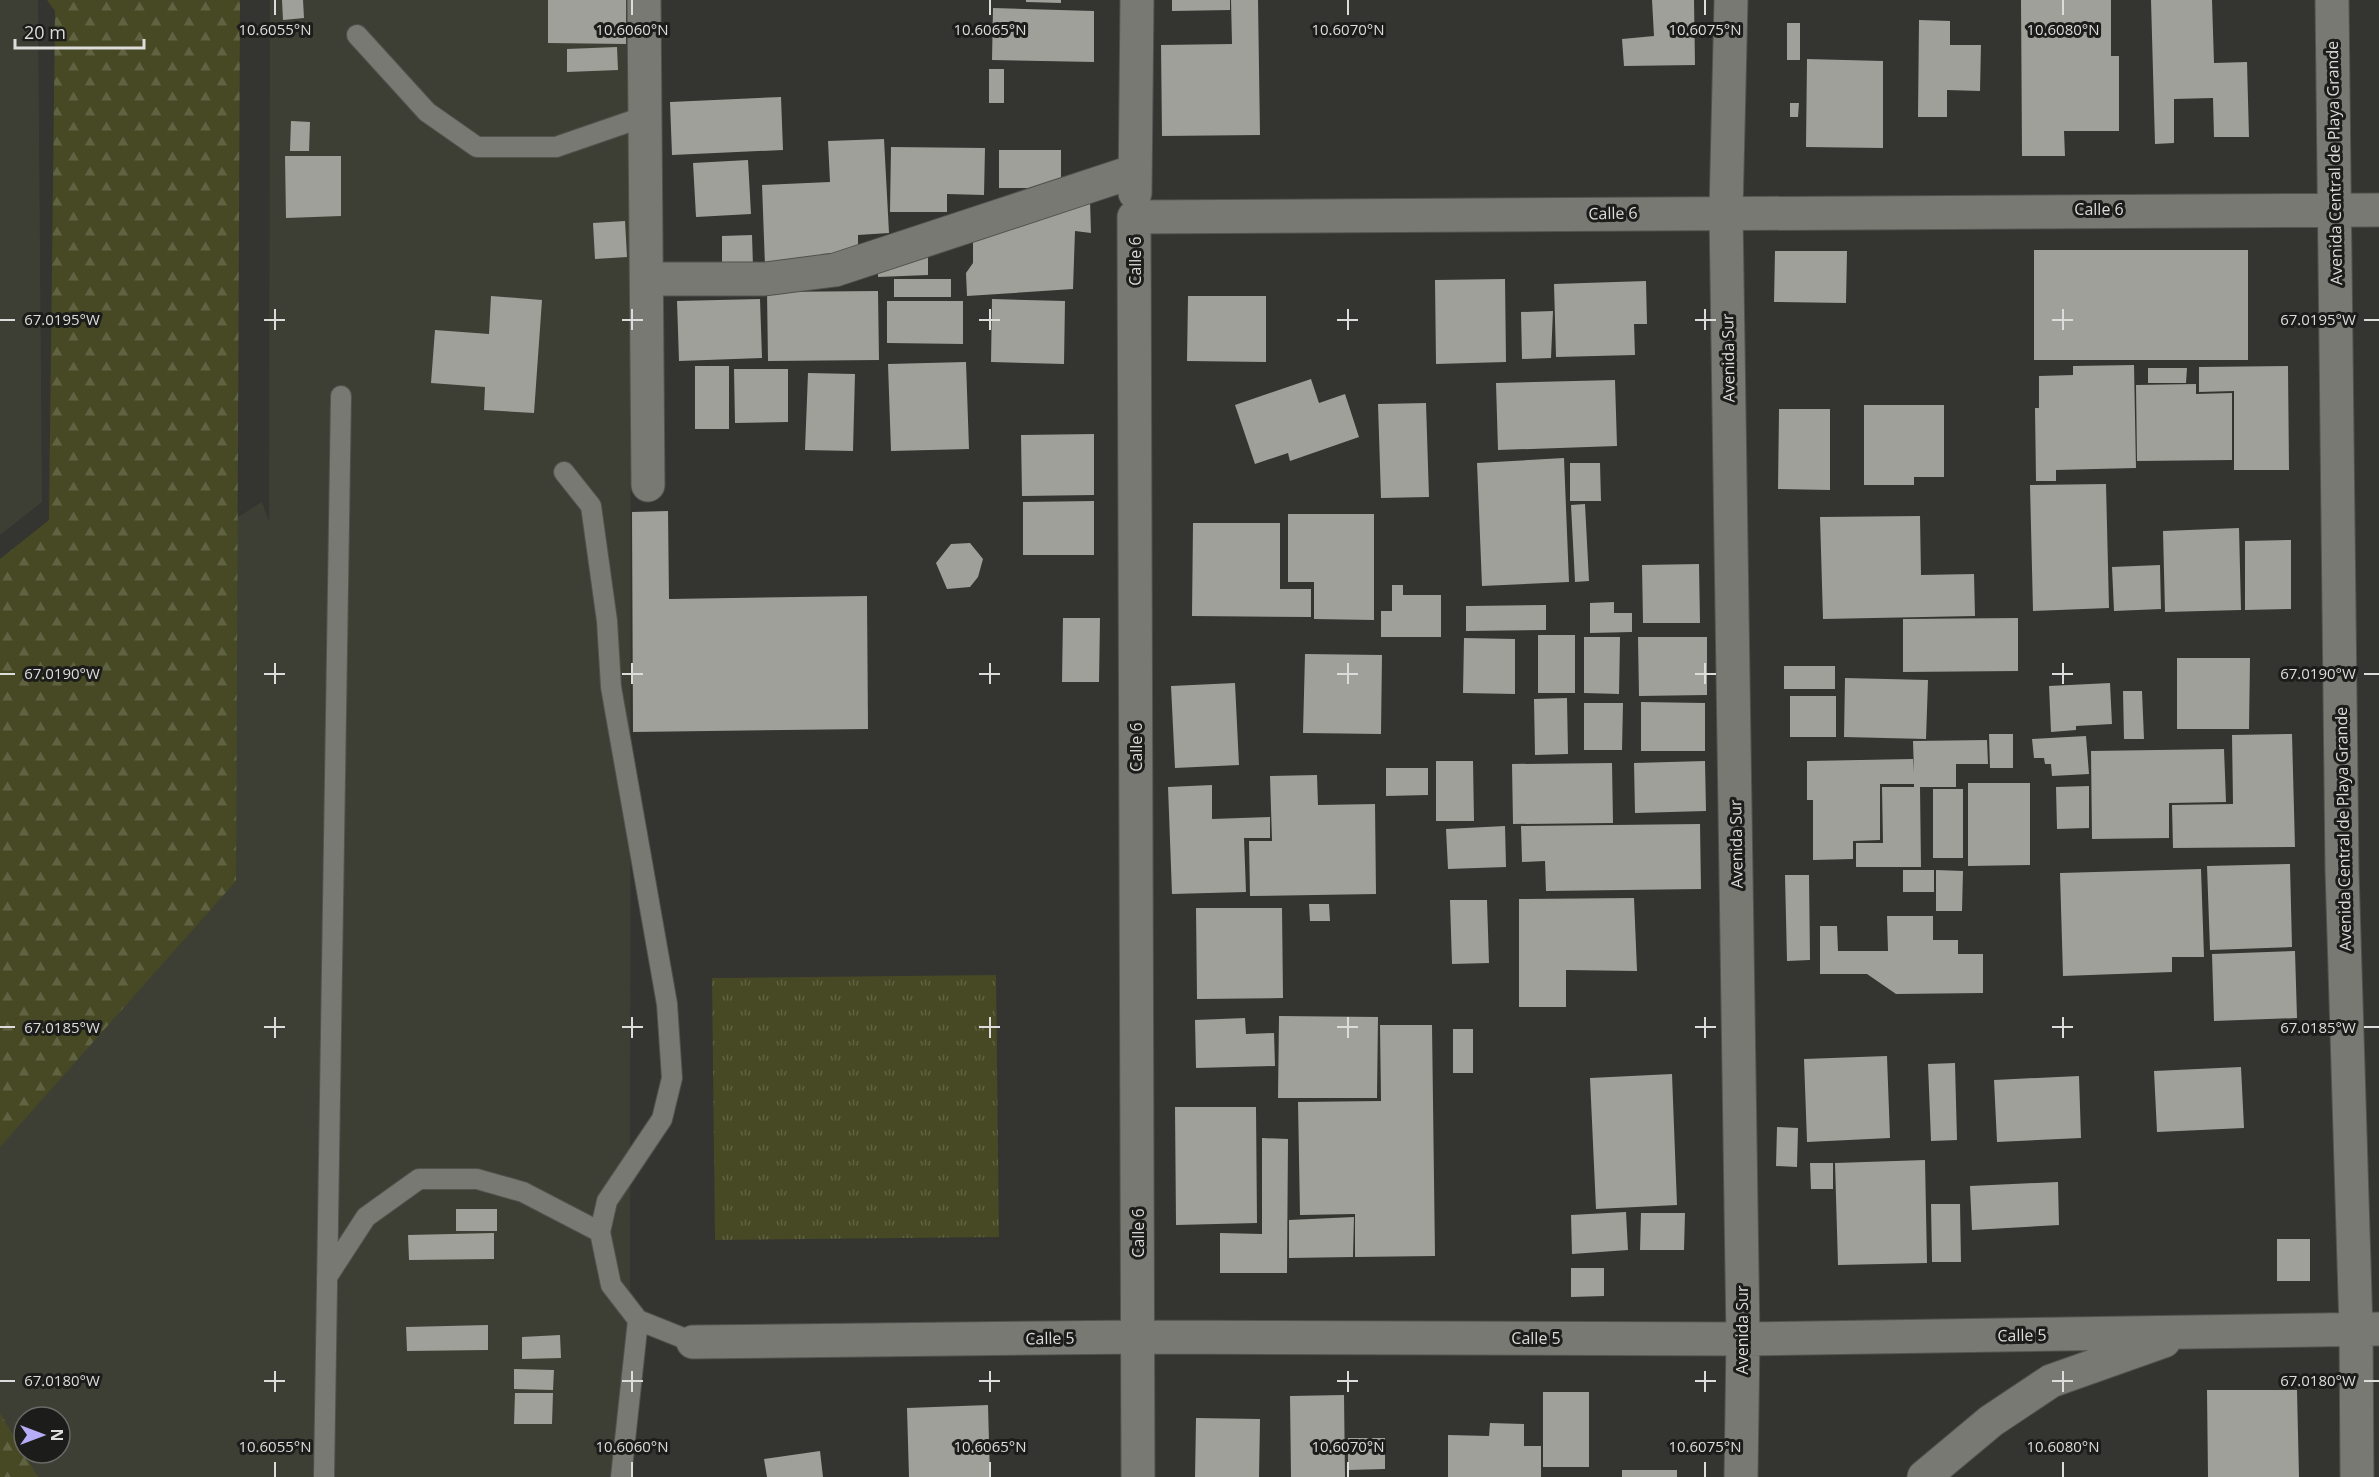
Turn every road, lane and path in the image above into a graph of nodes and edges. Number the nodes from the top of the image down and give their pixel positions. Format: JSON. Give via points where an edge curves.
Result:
{"nodes":[{"id":1,"x":644,"y":0,"type":"edge"},
{"id":2,"x":1137,"y":0,"type":"edge"},
{"id":3,"x":1731,"y":0,"type":"edge"},
{"id":4,"x":2332,"y":0,"type":"edge"},
{"id":5,"x":357,"y":35,"type":"dead end"},
{"id":6,"x":646,"y":116,"type":"junction"},
{"id":7,"x":1135,"y":171,"type":"junction"},
{"id":8,"x":2334,"y":208,"type":"junction"},
{"id":9,"x":2379,"y":210,"type":"edge"},
{"id":10,"x":1726,"y":212,"type":"junction"},
{"id":11,"x":1134,"y":217,"type":"junction"},
{"id":12,"x":647,"y":279,"type":"junction"},
{"id":13,"x":340,"y":396,"type":"dead end"},
{"id":14,"x":564,"y":472,"type":"dead end"},
{"id":15,"x":648,"y":485,"type":"dead end"},
{"id":16,"x":600,"y":1232,"type":"junction"},
{"id":17,"x":327,"y":1277,"type":"junction"},
{"id":18,"x":638,"y":1320,"type":"junction"},
{"id":19,"x":2368,"y":1329,"type":"edge"},
{"id":20,"x":2191,"y":1332,"type":"junction"},
{"id":21,"x":1138,"y":1337,"type":"junction"},
{"id":22,"x":1743,"y":1339,"type":"junction"},
{"id":23,"x":693,"y":1342,"type":"joint"},
{"id":24,"x":324,"y":1477,"type":"edge"},
{"id":25,"x":621,"y":1477,"type":"edge"},
{"id":26,"x":1138,"y":1477,"type":"edge"},
{"id":27,"x":1741,"y":1477,"type":"edge"},
{"id":28,"x":1924,"y":1477,"type":"edge"},
{"id":29,"x":2357,"y":1477,"type":"edge"}],
"edges":[{"from":1,"to":6,"type":"street"},
{"from":2,"to":7,"type":"street"},
{"from":3,"to":10,"type":"street","name":"Avenida Sur"},
{"from":4,"to":8,"type":"street","name":"Avenida Central de Playa Grande"},
{"from":5,"to":6,"type":"lane","via":[[427,112],[477,147],[556,147]]},
{"from":6,"to":12,"type":"street"},
{"from":7,"to":11,"type":"street"},
{"from":7,"to":12,"type":"street","via":[[835,270],[765,279]]},
{"from":8,"to":9,"type":"street","name":"Calle 6"},
{"from":8,"to":10,"type":"street","name":"Calle 6"},
{"from":8,"to":19,"type":"street","name":"Avenida Central de Playa Grande","via":[[2343,870]]},
{"from":10,"to":11,"type":"street","name":"Calle 6"},
{"from":10,"to":22,"type":"street","name":"Avenida Sur"},
{"from":11,"to":21,"type":"street","name":"Calle 6"},
{"from":12,"to":15,"type":"street"},
{"from":13,"to":17,"type":"lane"},
{"from":14,"to":16,"type":"lane","via":[[591,506],[607,621],[611,687],[667,1004],[672,1078],[662,1119],[607,1202]]},
{"from":16,"to":17,"type":"lane","via":[[523,1192],[500,1185],[477,1179],[418,1179],[366,1217]]},
{"from":16,"to":18,"type":"lane","via":[[611,1285]]},
{"from":17,"to":24,"type":"lane"},
{"from":18,"to":23,"type":"lane"},
{"from":18,"to":25,"type":"lane"},
{"from":19,"to":20,"type":"street","name":"Calle 5"},
{"from":19,"to":29,"type":"street","name":"Avenida Central de Playa Grande"},
{"from":20,"to":22,"type":"street","name":"Calle 5"},
{"from":20,"to":28,"type":"street","via":[[2051,1381],[1991,1422]]},
{"from":21,"to":22,"type":"street","name":"Calle 5"},
{"from":21,"to":23,"type":"street","name":"Calle 5"},
{"from":21,"to":26,"type":"street","name":"Calle 6"},
{"from":22,"to":27,"type":"street","name":"Avenida Sur"}]}
